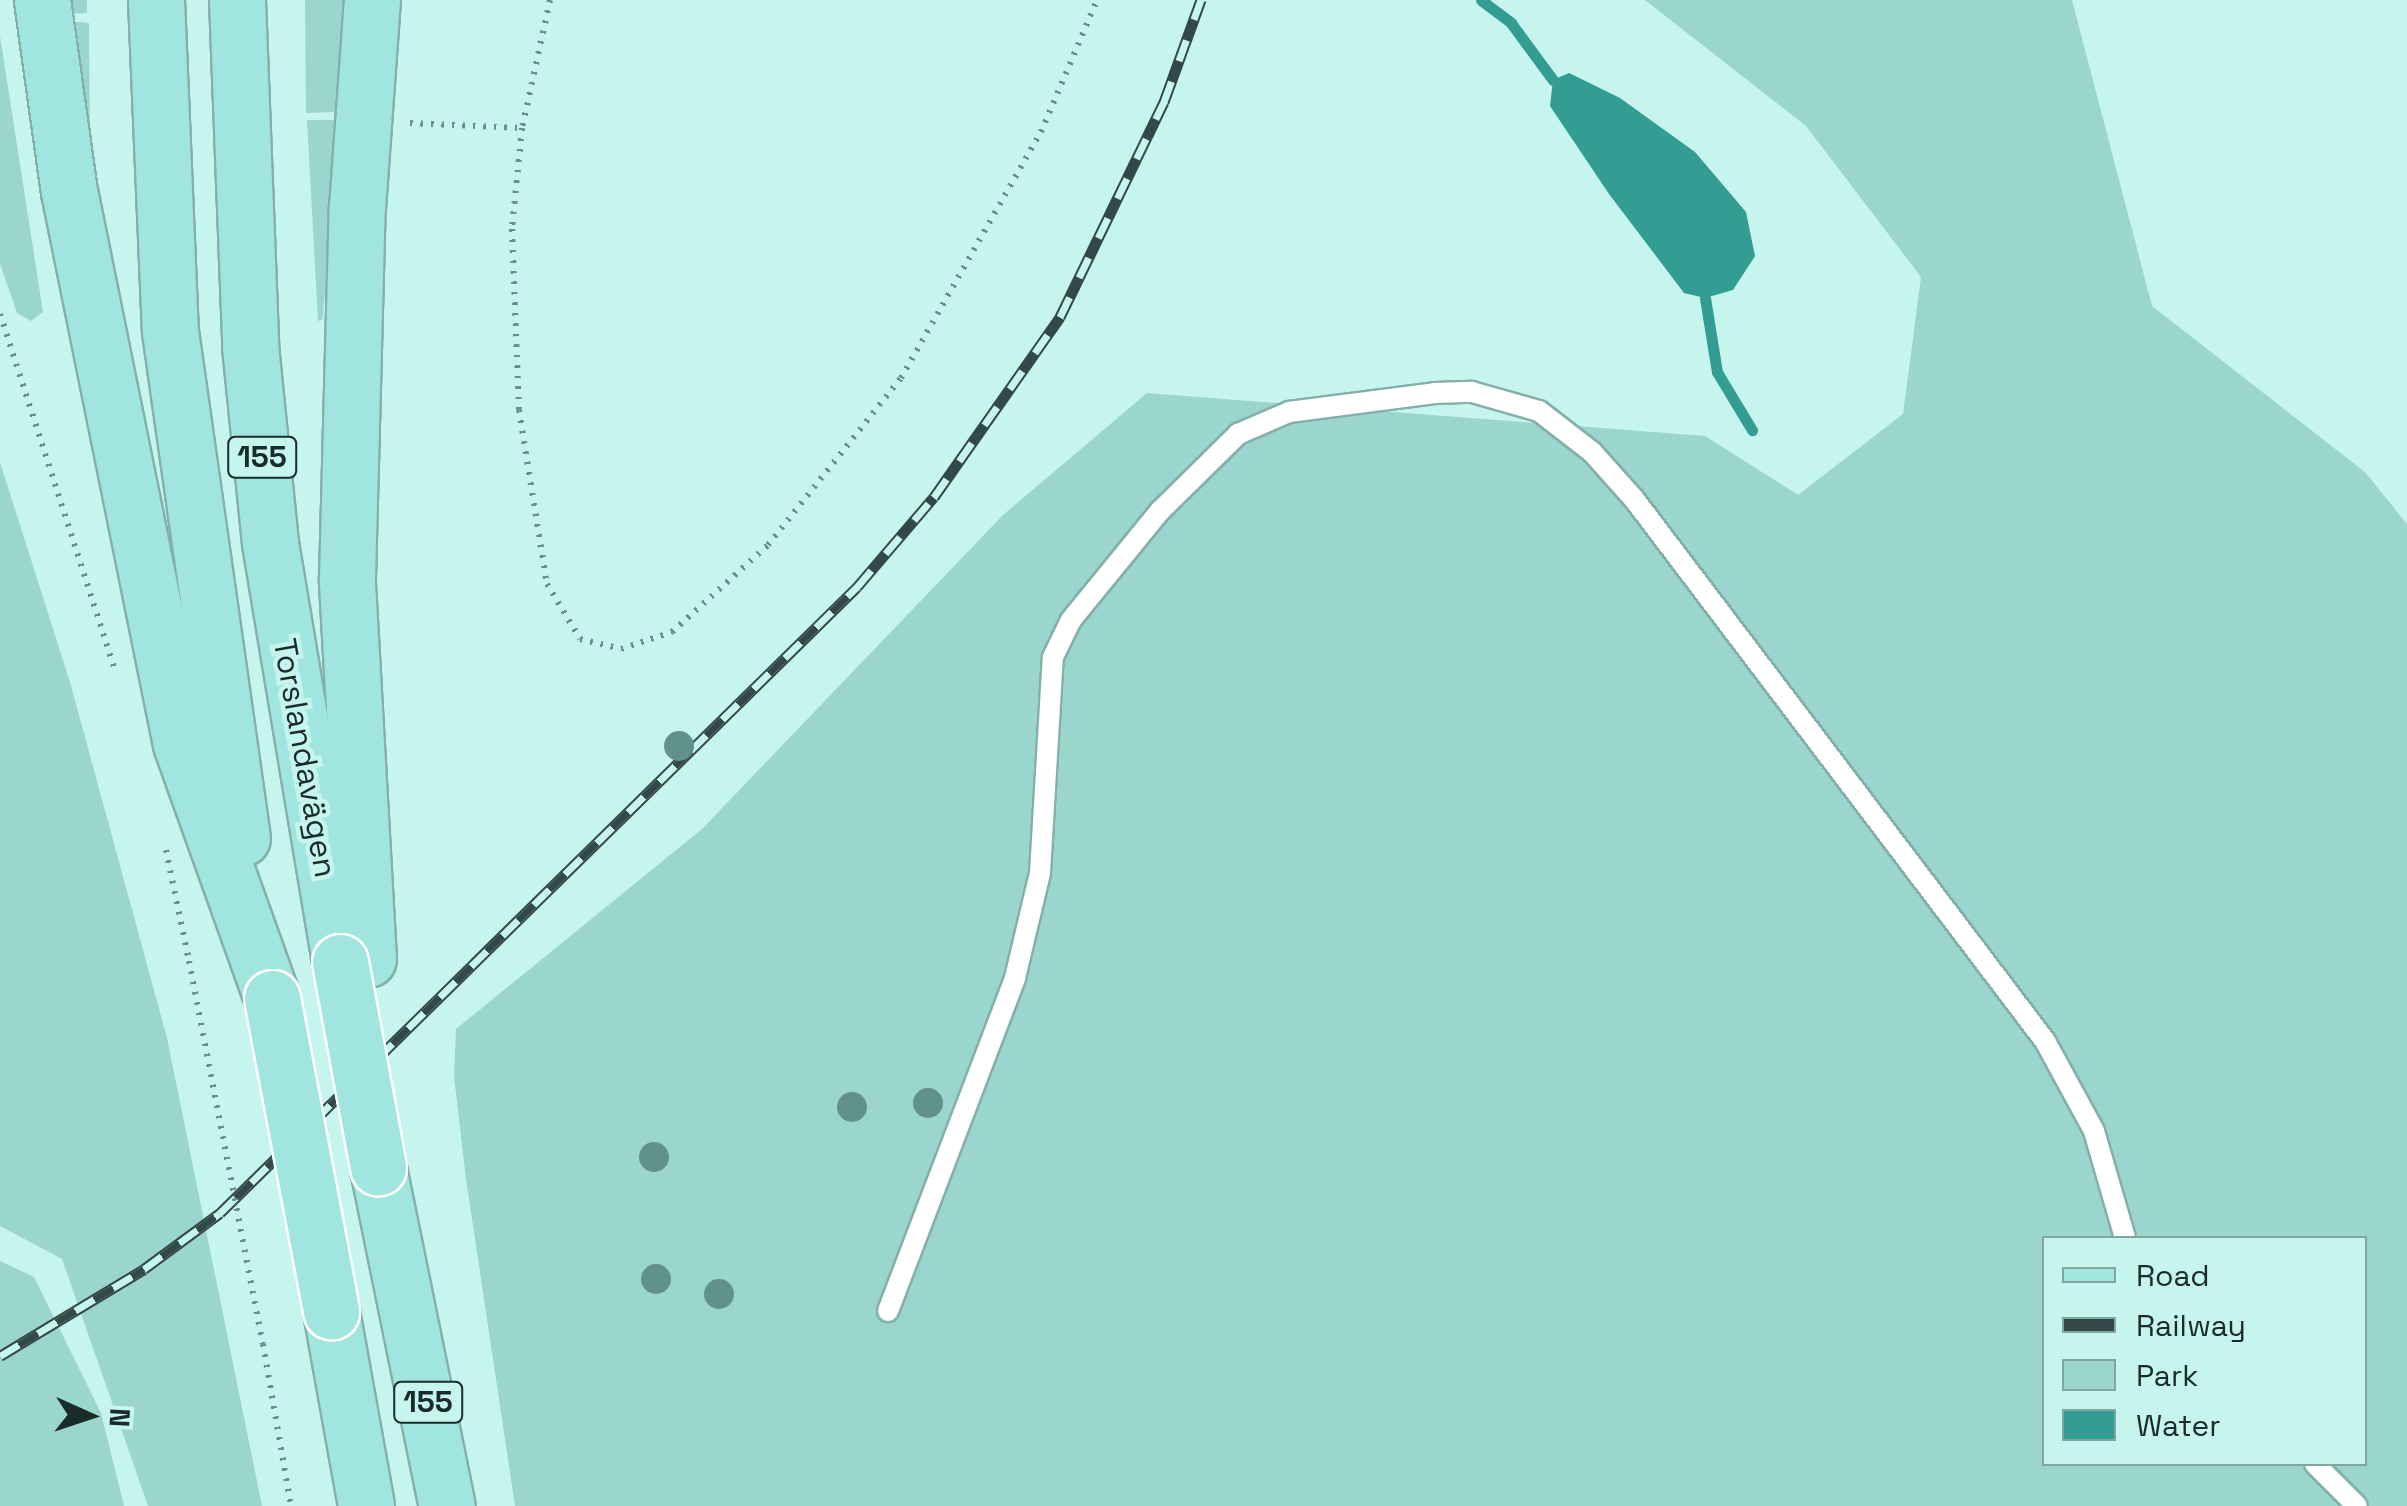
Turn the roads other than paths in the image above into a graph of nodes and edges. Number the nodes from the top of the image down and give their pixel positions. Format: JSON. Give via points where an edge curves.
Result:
{"nodes":[{"id":1,"x":42,"y":0,"type":"edge"},
{"id":2,"x":156,"y":0,"type":"edge"},
{"id":3,"x":237,"y":0,"type":"edge"},
{"id":4,"x":372,"y":0,"type":"edge"},
{"id":5,"x":354,"y":962,"type":"junction"},
{"id":6,"x":272,"y":998,"type":"junction"},
{"id":7,"x":2124,"y":1236,"type":"edge"},
{"id":8,"x":888,"y":1311,"type":"dead end"},
{"id":9,"x":2316,"y":1466,"type":"edge"},
{"id":10,"x":366,"y":1506,"type":"edge"},
{"id":11,"x":447,"y":1506,"type":"edge"},
{"id":12,"x":2357,"y":1506,"type":"edge"}],
"edges":[{"from":1,"to":6,"type":"main road","via":[[72,210],[181,744]]},
{"from":2,"to":6,"type":"main road","number":"155","via":[[172,351],[229,766]]},
{"from":3,"to":5,"type":"main road","name":"Torslandavägen","number":"155","via":[[250,346],[270,543]]},
{"from":4,"to":5,"type":"main road","via":[[347,578]]},
{"from":5,"to":11,"type":"main road","name":"Torslandavägen","number":"155","bridge":true,"via":[[378,1168]]},
{"from":6,"to":10,"type":"main road","number":"155","bridge":true},
{"from":7,"to":8,"type":"lane","via":[[2094,1131],[2044,1041],[1634,500],[1592,452],[1539,411],[1472,392],[1435,393],[1288,412],[1238,434],[1173,496],[1071,620],[1053,657],[1040,874],[1015,978]]},
{"from":9,"to":12,"type":"lane"}]}
